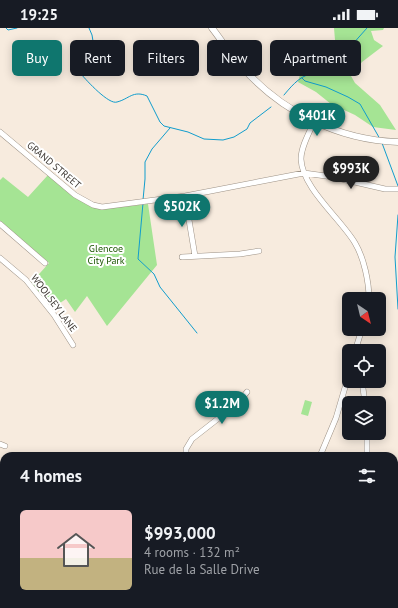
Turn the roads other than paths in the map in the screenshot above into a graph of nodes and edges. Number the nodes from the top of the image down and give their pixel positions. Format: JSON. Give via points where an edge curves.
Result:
{"nodes":[{"id":1,"x":212,"y":28,"type":"edge"},
{"id":2,"x":314,"y":122,"type":"junction"},
{"id":3,"x":0,"y":132,"type":"edge"},
{"id":4,"x":398,"y":142,"type":"edge"},
{"id":5,"x":304,"y":173,"type":"junction"},
{"id":6,"x":398,"y":189,"type":"edge"},
{"id":7,"x":185,"y":196,"type":"junction"},
{"id":8,"x":0,"y":224,"type":"edge"},
{"id":9,"x":259,"y":251,"type":"dead end"},
{"id":10,"x":196,"y":256,"type":"junction"},
{"id":11,"x":182,"y":257,"type":"dead end"},
{"id":12,"x":0,"y":258,"type":"edge"},
{"id":13,"x":45,"y":263,"type":"dead end"},
{"id":14,"x":369,"y":292,"type":"edge"},
{"id":15,"x":73,"y":345,"type":"dead end"},
{"id":16,"x":345,"y":388,"type":"edge"},
{"id":17,"x":247,"y":392,"type":"dead end"},
{"id":18,"x":367,"y":440,"type":"edge"},
{"id":19,"x":186,"y":452,"type":"edge"},
{"id":20,"x":322,"y":452,"type":"edge"},
{"id":21,"x":367,"y":452,"type":"edge"}],
"edges":[{"from":1,"to":2,"type":"main road","via":[[260,85],[283,104]]},
{"from":2,"to":4,"type":"main road","via":[[354,136]]},
{"from":2,"to":5,"type":"street","via":[[302,154]]},
{"from":3,"to":7,"type":"street","name":"GRAND STREET","via":[[75,195],[99,207]]},
{"from":5,"to":6,"type":"street"},
{"from":5,"to":7,"type":"street"},
{"from":5,"to":14,"type":"street","via":[[355,243],[364,267]]},
{"from":7,"to":10,"type":"street"},
{"from":8,"to":13,"type":"street"},
{"from":9,"to":10,"type":"street"},
{"from":10,"to":11,"type":"street"},
{"from":12,"to":15,"type":"street","name":"WOOLSEY LANE","via":[[26,280],[54,315]]},
{"from":16,"to":20,"type":"street"},
{"from":17,"to":19,"type":"street","via":[[238,403],[192,439]]},
{"from":18,"to":21,"type":"street"}]}
